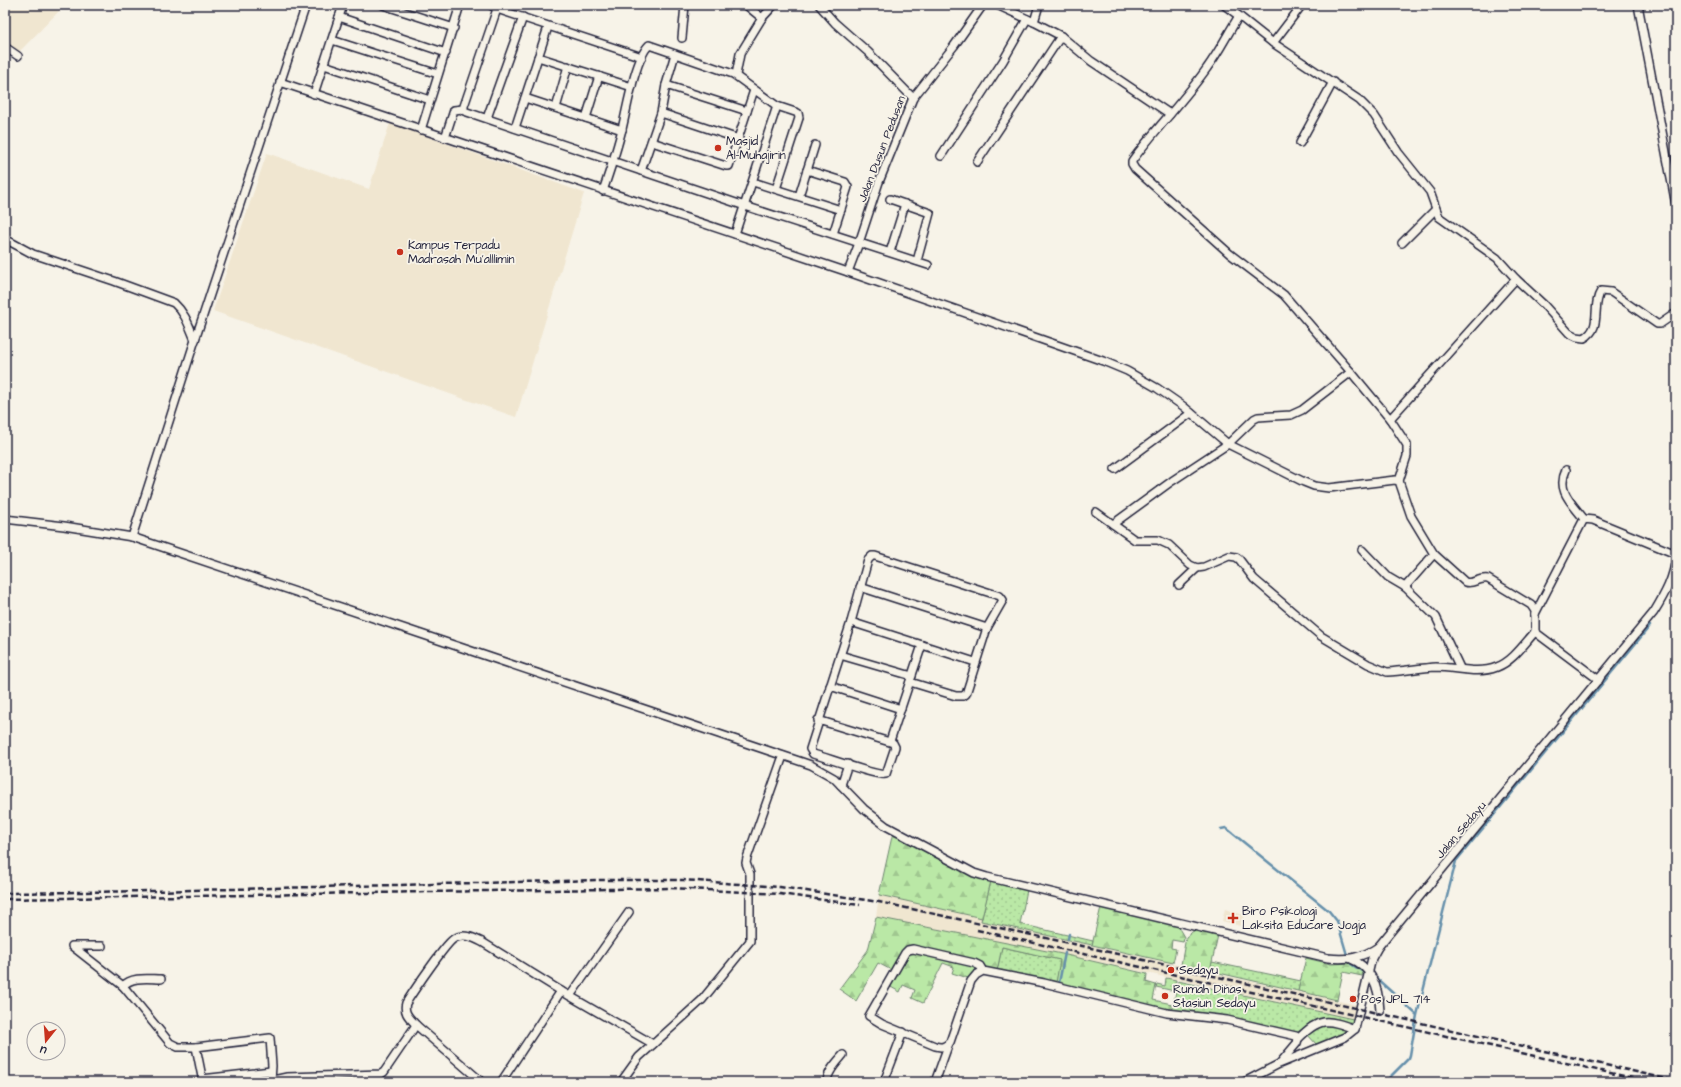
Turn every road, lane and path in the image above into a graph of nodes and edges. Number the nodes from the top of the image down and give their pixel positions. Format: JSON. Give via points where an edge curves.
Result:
{"nodes":[{"id":1,"x":306,"y":5,"type":"edge"},
{"id":2,"x":343,"y":5,"type":"edge"},
{"id":3,"x":383,"y":5,"type":"edge"},
{"id":4,"x":460,"y":5,"type":"edge"},
{"id":5,"x":685,"y":5,"type":"edge"},
{"id":6,"x":746,"y":5,"type":"edge"},
{"id":7,"x":774,"y":5,"type":"edge"},
{"id":8,"x":818,"y":5,"type":"edge"},
{"id":9,"x":983,"y":5,"type":"edge"},
{"id":10,"x":997,"y":5,"type":"edge"},
{"id":11,"x":1039,"y":5,"type":"edge"},
{"id":12,"x":1224,"y":5,"type":"edge"},
{"id":13,"x":1302,"y":5,"type":"edge"},
{"id":14,"x":1638,"y":5,"type":"edge"},
{"id":15,"x":494,"y":7,"type":"edge"},
{"id":16,"x":1239,"y":16,"type":"junction"},
{"id":17,"x":339,"y":17,"type":"junction"},
{"id":18,"x":523,"y":17,"type":"junction"},
{"id":19,"x":762,"y":18,"type":"junction"},
{"id":20,"x":1031,"y":20,"type":"junction"},
{"id":21,"x":548,"y":26,"type":"junction"},
{"id":22,"x":454,"y":28,"type":"junction"},
{"id":23,"x":1061,"y":36,"type":"junction"},
{"id":24,"x":682,"y":38,"type":"dead end"},
{"id":25,"x":332,"y":40,"type":"junction"},
{"id":26,"x":1273,"y":43,"type":"junction"},
{"id":27,"x":5,"y":47,"type":"edge"},
{"id":28,"x":446,"y":53,"type":"junction"},
{"id":29,"x":675,"y":54,"type":"junction"},
{"id":30,"x":18,"y":56,"type":"dead end"},
{"id":31,"x":538,"y":57,"type":"junction"},
{"id":32,"x":642,"y":57,"type":"junction"},
{"id":33,"x":324,"y":65,"type":"junction"},
{"id":34,"x":568,"y":66,"type":"junction"},
{"id":35,"x":438,"y":74,"type":"junction"},
{"id":36,"x":736,"y":75,"type":"junction"},
{"id":37,"x":599,"y":76,"type":"junction"},
{"id":38,"x":280,"y":82,"type":"junction"},
{"id":39,"x":1333,"y":82,"type":"junction"},
{"id":40,"x":666,"y":85,"type":"junction"},
{"id":41,"x":632,"y":87,"type":"junction"},
{"id":42,"x":754,"y":90,"type":"junction"},
{"id":43,"x":314,"y":94,"type":"junction"},
{"id":44,"x":525,"y":98,"type":"junction"},
{"id":45,"x":913,"y":98,"type":"junction"},
{"id":46,"x":430,"y":100,"type":"junction"},
{"id":47,"x":777,"y":106,"type":"junction"},
{"id":48,"x":556,"y":108,"type":"junction"},
{"id":49,"x":463,"y":109,"type":"junction"},
{"id":50,"x":747,"y":111,"type":"junction"},
{"id":51,"x":661,"y":114,"type":"junction"},
{"id":52,"x":1170,"y":114,"type":"junction"},
{"id":53,"x":487,"y":118,"type":"junction"},
{"id":54,"x":586,"y":118,"type":"junction"},
{"id":55,"x":515,"y":128,"type":"junction"},
{"id":56,"x":421,"y":130,"type":"junction"},
{"id":57,"x":622,"y":130,"type":"junction"},
{"id":58,"x":445,"y":138,"type":"junction"},
{"id":59,"x":739,"y":139,"type":"junction"},
{"id":60,"x":652,"y":142,"type":"junction"},
{"id":61,"x":1300,"y":143,"type":"dead end"},
{"id":62,"x":815,"y":145,"type":"dead end"},
{"id":63,"x":941,"y":156,"type":"dead end"},
{"id":64,"x":612,"y":161,"type":"junction"},
{"id":65,"x":977,"y":162,"type":"dead end"},
{"id":66,"x":806,"y":170,"type":"junction"},
{"id":67,"x":641,"y":171,"type":"junction"},
{"id":68,"x":754,"y":182,"type":"junction"},
{"id":69,"x":776,"y":189,"type":"junction"},
{"id":70,"x":602,"y":191,"type":"junction"},
{"id":71,"x":799,"y":196,"type":"junction"},
{"id":72,"x":890,"y":199,"type":"dead end"},
{"id":73,"x":905,"y":204,"type":"junction"},
{"id":74,"x":1676,"y":205,"type":"edge"},
{"id":75,"x":745,"y":206,"type":"junction"},
{"id":76,"x":842,"y":210,"type":"junction"},
{"id":77,"x":1435,"y":210,"type":"junction"},
{"id":78,"x":735,"y":234,"type":"junction"},
{"id":79,"x":833,"y":234,"type":"junction"},
{"id":80,"x":5,"y":239,"type":"edge"},
{"id":81,"x":860,"y":243,"type":"junction"},
{"id":82,"x":1402,"y":243,"type":"dead end"},
{"id":83,"x":890,"y":252,"type":"junction"},
{"id":84,"x":917,"y":261,"type":"junction"},
{"id":85,"x":928,"y":265,"type":"dead end"},
{"id":86,"x":848,"y":272,"type":"junction"},
{"id":87,"x":1516,"y":279,"type":"junction"},
{"id":88,"x":1676,"y":313,"type":"edge"},
{"id":89,"x":194,"y":340,"type":"junction"},
{"id":90,"x":1351,"y":372,"type":"junction"},
{"id":91,"x":1191,"y":413,"type":"junction"},
{"id":92,"x":1390,"y":419,"type":"junction"},
{"id":93,"x":1228,"y":444,"type":"junction"},
{"id":94,"x":1115,"y":469,"type":"dead end"},
{"id":95,"x":1566,"y":470,"type":"dead end"},
{"id":96,"x":1400,"y":484,"type":"junction"},
{"id":97,"x":1096,"y":512,"type":"dead end"},
{"id":98,"x":5,"y":519,"type":"edge"},
{"id":99,"x":1584,"y":519,"type":"junction"},
{"id":100,"x":1114,"y":524,"type":"junction"},
{"id":101,"x":132,"y":537,"type":"junction"},
{"id":102,"x":1362,"y":550,"type":"dead end"},
{"id":103,"x":1434,"y":554,"type":"junction"},
{"id":104,"x":1676,"y":555,"type":"edge"},
{"id":105,"x":1197,"y":568,"type":"junction"},
{"id":106,"x":1178,"y":585,"type":"dead end"},
{"id":107,"x":860,"y":587,"type":"junction"},
{"id":108,"x":1405,"y":587,"type":"junction"},
{"id":109,"x":1535,"y":614,"type":"junction"},
{"id":110,"x":851,"y":622,"type":"junction"},
{"id":111,"x":987,"y":628,"type":"junction"},
{"id":112,"x":1535,"y":632,"type":"junction"},
{"id":113,"x":922,"y":645,"type":"junction"},
{"id":114,"x":840,"y":654,"type":"junction"},
{"id":115,"x":975,"y":662,"type":"junction"},
{"id":116,"x":1460,"y":668,"type":"junction"},
{"id":117,"x":911,"y":679,"type":"junction"},
{"id":118,"x":1599,"y":680,"type":"junction"},
{"id":119,"x":830,"y":686,"type":"junction"},
{"id":120,"x":901,"y":709,"type":"junction"},
{"id":121,"x":818,"y":720,"type":"junction"},
{"id":122,"x":890,"y":741,"type":"junction"},
{"id":123,"x":783,"y":756,"type":"junction"},
{"id":124,"x":832,"y":760,"type":"junction"},
{"id":125,"x":848,"y":764,"type":"junction"},
{"id":126,"x":829,"y":774,"type":"junction"},
{"id":127,"x":841,"y":785,"type":"junction"},
{"id":128,"x":629,"y":912,"type":"dead end"},
{"id":129,"x":102,"y":946,"type":"dead end"},
{"id":130,"x":1378,"y":947,"type":"junction"},
{"id":131,"x":1351,"y":959,"type":"junction"},
{"id":132,"x":983,"y":971,"type":"junction"},
{"id":133,"x":1369,"y":972,"type":"junction"},
{"id":134,"x":161,"y":979,"type":"dead end"},
{"id":135,"x":123,"y":986,"type":"junction"},
{"id":136,"x":561,"y":991,"type":"junction"},
{"id":137,"x":570,"y":996,"type":"junction"},
{"id":138,"x":1380,"y":1010,"type":"dead end"},
{"id":139,"x":416,"y":1025,"type":"junction"},
{"id":140,"x":1355,"y":1029,"type":"junction"},
{"id":141,"x":902,"y":1032,"type":"junction"},
{"id":142,"x":1298,"y":1039,"type":"junction"},
{"id":143,"x":950,"y":1042,"type":"junction"},
{"id":144,"x":653,"y":1044,"type":"junction"},
{"id":145,"x":196,"y":1047,"type":"junction"},
{"id":146,"x":843,"y":1054,"type":"dead end"},
{"id":147,"x":1279,"y":1064,"type":"junction"},
{"id":148,"x":271,"y":1071,"type":"junction"},
{"id":149,"x":202,"y":1080,"type":"edge"},
{"id":150,"x":267,"y":1081,"type":"edge"},
{"id":151,"x":482,"y":1082,"type":"edge"},
{"id":152,"x":501,"y":1082,"type":"edge"},
{"id":153,"x":621,"y":1082,"type":"edge"},
{"id":154,"x":827,"y":1082,"type":"edge"},
{"id":155,"x":884,"y":1082,"type":"edge"},
{"id":156,"x":935,"y":1082,"type":"edge"},
{"id":157,"x":1244,"y":1082,"type":"edge"}],
"edges":[{"from":1,"to":38,"type":"street"},
{"from":2,"to":17,"type":"street"},
{"from":3,"to":22,"type":"street"},
{"from":4,"to":22,"type":"street"},
{"from":5,"to":24,"type":"street"},
{"from":6,"to":19,"type":"street"},
{"from":7,"to":19,"type":"street"},
{"from":8,"to":45,"type":"street"},
{"from":9,"to":45,"type":"street","name":"Jalan Dusun Pedusan"},
{"from":10,"to":20,"type":"street"},
{"from":11,"to":20,"type":"street"},
{"from":12,"to":16,"type":"street"},
{"from":13,"to":26,"type":"street"},
{"from":14,"to":74,"type":"street"},
{"from":15,"to":18,"type":"street"},
{"from":15,"to":49,"type":"street"},
{"from":16,"to":26,"type":"street"},
{"from":16,"to":52,"type":"street","via":[[1207,68]]},
{"from":17,"to":25,"type":"street"},
{"from":17,"to":28,"type":"street"},
{"from":18,"to":21,"type":"street"},
{"from":18,"to":53,"type":"street"},
{"from":19,"to":36,"type":"street","via":[[740,54]]},
{"from":20,"to":23,"type":"street"},
{"from":20,"to":63,"type":"street"},
{"from":21,"to":31,"type":"street"},
{"from":21,"to":32,"type":"street"},
{"from":22,"to":28,"type":"street"},
{"from":23,"to":52,"type":"street","via":[[1092,61]]},
{"from":23,"to":65,"type":"street"},
{"from":25,"to":33,"type":"street"},
{"from":25,"to":35,"type":"street"},
{"from":26,"to":39,"type":"street"},
{"from":27,"to":30,"type":"street"},
{"from":28,"to":35,"type":"street"},
{"from":29,"to":32,"type":"street","via":[[649,45]]},
{"from":29,"to":36,"type":"street"},
{"from":29,"to":40,"type":"street"},
{"from":31,"to":34,"type":"street"},
{"from":31,"to":44,"type":"street"},
{"from":32,"to":41,"type":"street"},
{"from":33,"to":43,"type":"street"},
{"from":33,"to":46,"type":"street"},
{"from":34,"to":37,"type":"street"},
{"from":34,"to":48,"type":"street"},
{"from":35,"to":46,"type":"street"},
{"from":36,"to":42,"type":"street"},
{"from":37,"to":41,"type":"street"},
{"from":37,"to":54,"type":"street"},
{"from":38,"to":43,"type":"street"},
{"from":38,"to":89,"type":"street"},
{"from":39,"to":61,"type":"street"},
{"from":39,"to":77,"type":"street","via":[[1374,114],[1398,152],[1430,192]]},
{"from":40,"to":50,"type":"street"},
{"from":40,"to":51,"type":"street"},
{"from":41,"to":57,"type":"street"},
{"from":42,"to":47,"type":"street"},
{"from":42,"to":50,"type":"street"},
{"from":43,"to":56,"type":"street"},
{"from":44,"to":48,"type":"street"},
{"from":44,"to":55,"type":"street"},
{"from":45,"to":81,"type":"street","name":"Jalan Dusun Pedusan","via":[[879,182]]},
{"from":46,"to":56,"type":"street"},
{"from":47,"to":68,"type":"street"},
{"from":47,"to":69,"type":"street","via":[[798,113],[799,118]]},
{"from":48,"to":54,"type":"street"},
{"from":49,"to":53,"type":"street"},
{"from":49,"to":58,"type":"street","via":[[454,110]]},
{"from":50,"to":59,"type":"street"},
{"from":51,"to":59,"type":"street"},
{"from":51,"to":60,"type":"street"},
{"from":52,"to":90,"type":"street","via":[[1132,161],[1133,167],[1230,254],[1284,295]]},
{"from":53,"to":55,"type":"street"},
{"from":54,"to":57,"type":"street"},
{"from":55,"to":64,"type":"street"},
{"from":56,"to":58,"type":"street"},
{"from":57,"to":64,"type":"street"},
{"from":58,"to":70,"type":"street"},
{"from":59,"to":60,"type":"street","via":[[731,164],[728,166]]},
{"from":60,"to":67,"type":"street"},
{"from":62,"to":66,"type":"street"},
{"from":64,"to":67,"type":"street"},
{"from":64,"to":70,"type":"street"},
{"from":66,"to":71,"type":"street"},
{"from":66,"to":76,"type":"street","via":[[845,182],[848,190]]},
{"from":67,"to":75,"type":"street"},
{"from":68,"to":69,"type":"street"},
{"from":68,"to":75,"type":"street"},
{"from":69,"to":71,"type":"street"},
{"from":70,"to":78,"type":"street"},
{"from":71,"to":76,"type":"street"},
{"from":72,"to":73,"type":"street"},
{"from":73,"to":83,"type":"street"},
{"from":73,"to":84,"type":"street","via":[[930,215]]},
{"from":75,"to":78,"type":"street"},
{"from":75,"to":79,"type":"street"},
{"from":76,"to":79,"type":"street"},
{"from":77,"to":82,"type":"street"},
{"from":77,"to":87,"type":"street","via":[[1439,217],[1497,258]]},
{"from":78,"to":86,"type":"street"},
{"from":79,"to":81,"type":"street"},
{"from":80,"to":89,"type":"street","via":[[33,254],[114,280],[174,303],[186,317]]},
{"from":81,"to":83,"type":"street"},
{"from":81,"to":86,"type":"street","name":"Jalan Dusun Pedusan"},
{"from":83,"to":84,"type":"street"},
{"from":84,"to":85,"type":"street"},
{"from":86,"to":91,"type":"street","via":[[1108,363],[1157,388]]},
{"from":87,"to":88,"type":"street","via":[[1544,304],[1569,334],[1577,337],[1584,338],[1593,331],[1597,298],[1601,291],[1605,290],[1657,324]]},
{"from":87,"to":92,"type":"street"},
{"from":89,"to":101,"type":"street"},
{"from":90,"to":92,"type":"street"},
{"from":90,"to":93,"type":"street","via":[[1302,410],[1291,415],[1258,416]]},
{"from":91,"to":93,"type":"street"},
{"from":91,"to":94,"type":"street"},
{"from":92,"to":96,"type":"street","via":[[1408,448]]},
{"from":93,"to":96,"type":"street","via":[[1314,486],[1341,487],[1395,480]]},
{"from":93,"to":100,"type":"street","via":[[1172,480]]},
{"from":95,"to":99,"type":"street","via":[[1562,481],[1563,490]]},
{"from":96,"to":103,"type":"street","via":[[1411,516]]},
{"from":97,"to":100,"type":"street"},
{"from":98,"to":101,"type":"street"},
{"from":99,"to":104,"type":"street","via":[[1593,520]]},
{"from":99,"to":109,"type":"street"},
{"from":100,"to":105,"type":"street","via":[[1135,540],[1158,540],[1169,545],[1190,565]]},
{"from":101,"to":123,"type":"street"},
{"from":102,"to":108,"type":"street","via":[[1388,577]]},
{"from":103,"to":108,"type":"street"},
{"from":103,"to":109,"type":"street","via":[[1465,582],[1488,579],[1531,605]]},
{"from":104,"to":118,"type":"street","name":"Jalan Sedayu","via":[[1668,588],[1654,612]]},
{"from":105,"to":106,"type":"street"},
{"from":105,"to":116,"type":"street","via":[[1229,556],[1240,559],[1254,578],[1322,636],[1375,668],[1387,672]]},
{"from":107,"to":110,"type":"street"},
{"from":107,"to":111,"type":"street"},
{"from":107,"to":111,"type":"street","via":[[868,560],[875,556],[1000,596],[1003,602]]},
{"from":108,"to":116,"type":"street","via":[[1436,617]]},
{"from":109,"to":112,"type":"street"},
{"from":110,"to":113,"type":"street"},
{"from":110,"to":114,"type":"street"},
{"from":111,"to":115,"type":"street"},
{"from":112,"to":116,"type":"street","via":[[1509,660],[1498,667],[1477,671]]},
{"from":112,"to":118,"type":"street"},
{"from":113,"to":115,"type":"street"},
{"from":113,"to":117,"type":"street"},
{"from":114,"to":117,"type":"street"},
{"from":114,"to":119,"type":"street"},
{"from":115,"to":117,"type":"street","via":[[966,694],[963,696],[956,696]]},
{"from":117,"to":120,"type":"street"},
{"from":118,"to":130,"type":"street","name":"Jalan Sedayu"},
{"from":119,"to":120,"type":"street"},
{"from":119,"to":121,"type":"street"},
{"from":120,"to":122,"type":"street"},
{"from":121,"to":122,"type":"street"},
{"from":121,"to":124,"type":"street","via":[[810,745],[811,752]]},
{"from":122,"to":125,"type":"street","via":[[895,747],[888,771],[884,775]]},
{"from":123,"to":126,"type":"street"},
{"from":123,"to":144,"type":"street","via":[[746,863],[750,874],[750,941],[702,1000]]},
{"from":124,"to":125,"type":"street"},
{"from":124,"to":126,"type":"street"},
{"from":125,"to":127,"type":"street"},
{"from":126,"to":127,"type":"street"},
{"from":127,"to":131,"type":"street","via":[[864,809],[886,826],[974,873],[1310,954]]},
{"from":128,"to":137,"type":"street"},
{"from":129,"to":135,"type":"street","via":[[72,946]]},
{"from":130,"to":131,"type":"street","via":[[1364,956]]},
{"from":130,"to":133,"type":"street","name":"Jalan Sedayu"},
{"from":131,"to":133,"type":"street"},
{"from":132,"to":141,"type":"street","via":[[974,963],[908,950],[869,1016]]},
{"from":132,"to":142,"type":"street","via":[[1167,1013],[1227,1020],[1292,1034]]},
{"from":132,"to":143,"type":"street","via":[[971,981]]},
{"from":133,"to":138,"type":"street","via":[[1376,987]]},
{"from":133,"to":140,"type":"street","name":"Jalan Sedayu"},
{"from":134,"to":135,"type":"street","via":[[135,979]]},
{"from":135,"to":145,"type":"street","via":[[170,1043],[178,1047]]},
{"from":136,"to":137,"type":"street"},
{"from":136,"to":139,"type":"street","via":[[473,937],[454,938],[406,1003],[404,1008]]},
{"from":136,"to":152,"type":"street"},
{"from":137,"to":144,"type":"street"},
{"from":139,"to":150,"type":"street","via":[[381,1074],[287,1077]]},
{"from":139,"to":151,"type":"street"},
{"from":140,"to":142,"type":"street","via":[[1328,1021],[1319,1022]]},
{"from":140,"to":147,"type":"street","via":[[1348,1036]]},
{"from":141,"to":143,"type":"street","via":[[941,1048]]},
{"from":141,"to":155,"type":"street"},
{"from":142,"to":147,"type":"street"},
{"from":143,"to":156,"type":"street"},
{"from":144,"to":153,"type":"street","via":[[631,1066]]},
{"from":145,"to":148,"type":"street","via":[[270,1038]]},
{"from":145,"to":149,"type":"street"},
{"from":146,"to":154,"type":"street","via":[[830,1072]]},
{"from":147,"to":157,"type":"street"},
{"from":148,"to":149,"type":"street"},
{"from":148,"to":150,"type":"street"}]}
